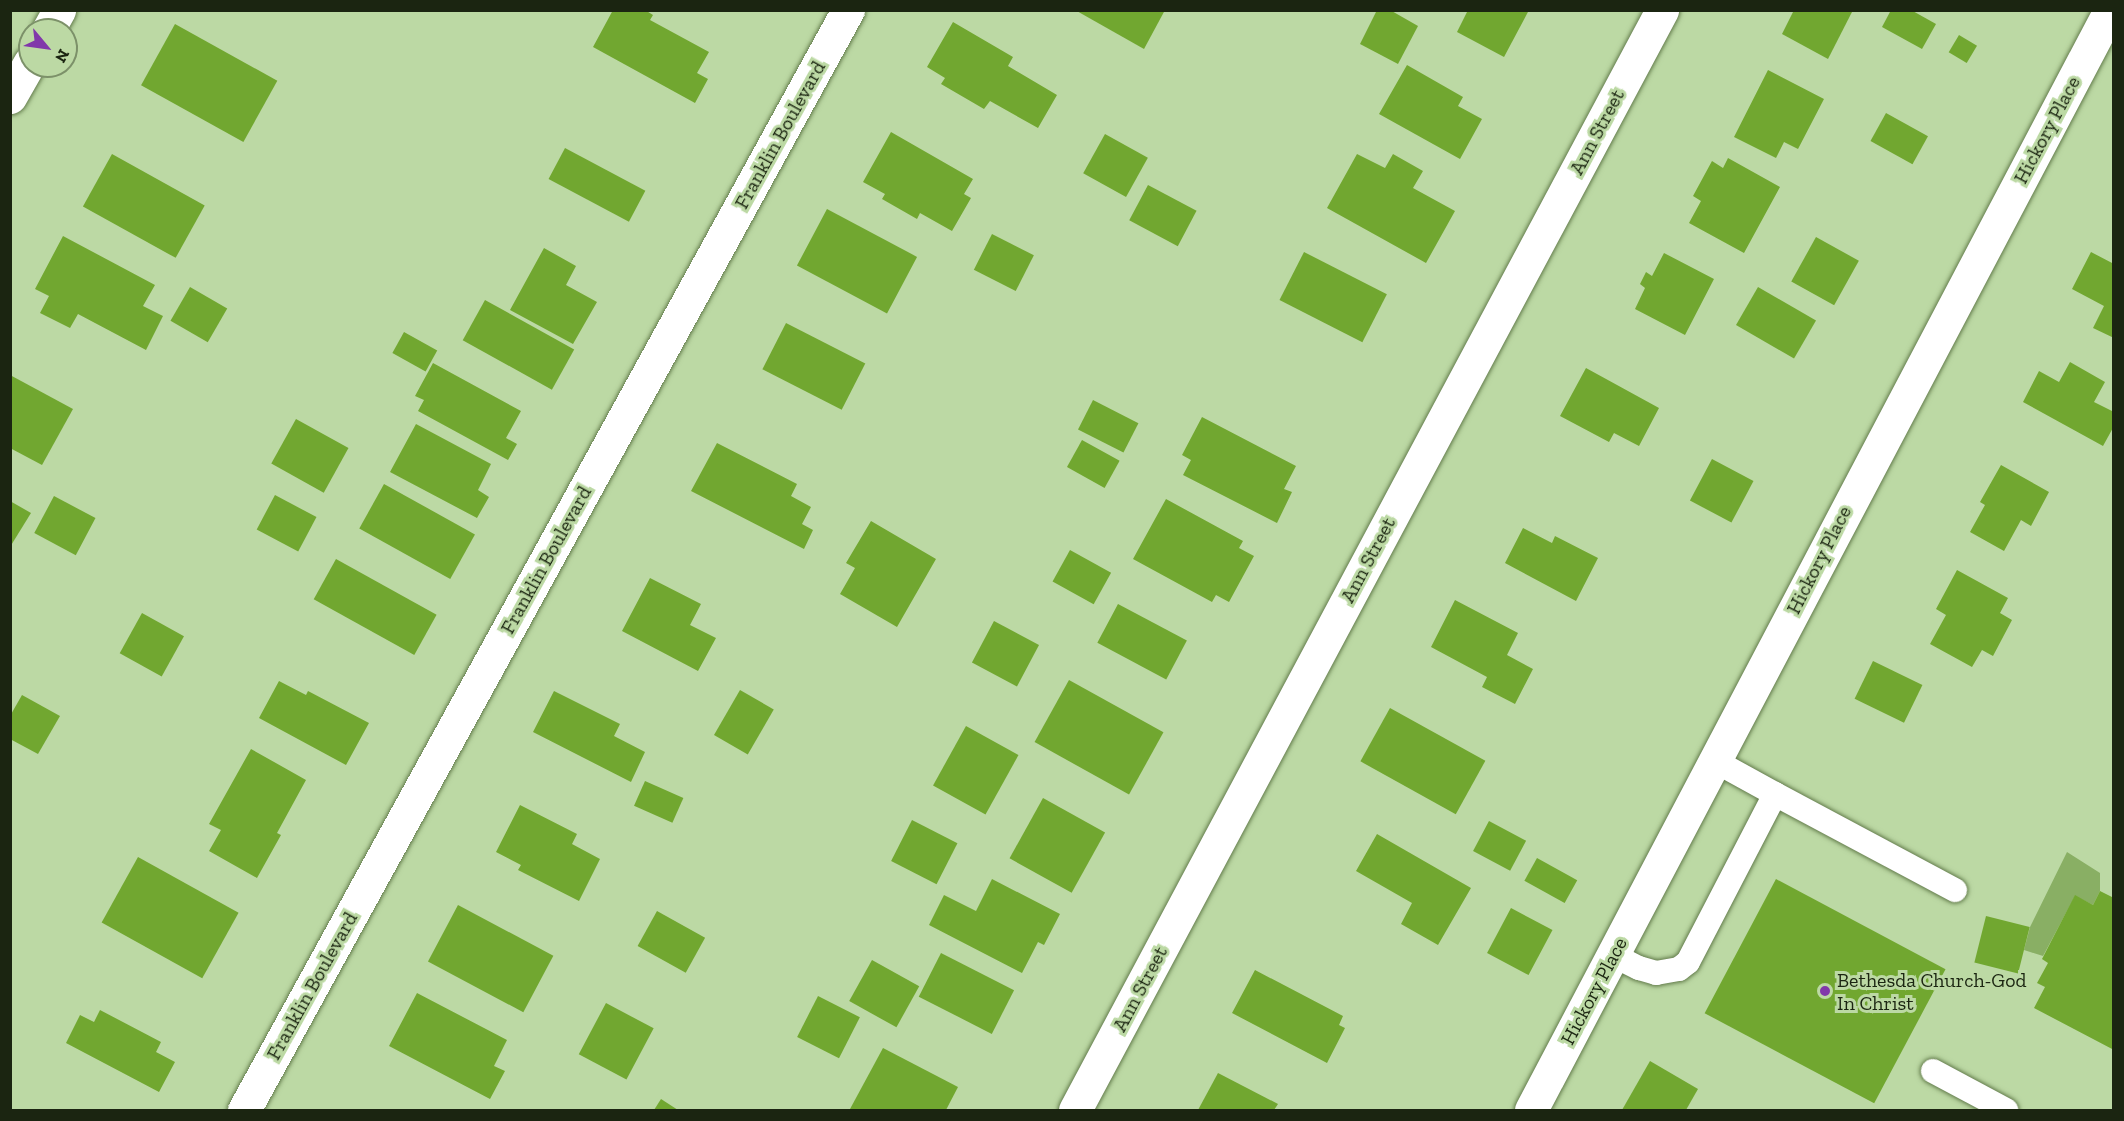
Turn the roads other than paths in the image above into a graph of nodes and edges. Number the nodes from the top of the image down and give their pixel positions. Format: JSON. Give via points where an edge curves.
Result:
{"nodes":[{"id":1,"x":848,"y":10,"type":"edge"},
{"id":2,"x":1662,"y":10,"type":"edge"},
{"id":3,"x":2110,"y":10,"type":"edge"},
{"id":4,"x":21,"y":78,"type":"edge"},
{"id":5,"x":10,"y":97,"type":"edge"},
{"id":6,"x":1715,"y":761,"type":"junction"},
{"id":7,"x":1775,"y":794,"type":"junction"},
{"id":8,"x":1955,"y":890,"type":"dead end"},
{"id":9,"x":1613,"y":955,"type":"junction"},
{"id":10,"x":1933,"y":1071,"type":"dead end"},
{"id":11,"x":244,"y":1110,"type":"edge"},
{"id":12,"x":1075,"y":1110,"type":"edge"},
{"id":13,"x":1531,"y":1110,"type":"edge"},
{"id":14,"x":2006,"y":1110,"type":"edge"}],
"edges":[{"from":1,"to":11,"type":"street","name":"Franklin Boulevard"},
{"from":2,"to":12,"type":"street","name":"Ann Street"},
{"from":3,"to":6,"type":"street","name":"Hickory Place"},
{"from":4,"to":5,"type":"street"},
{"from":6,"to":7,"type":"lane"},
{"from":6,"to":9,"type":"street","name":"Hickory Place"},
{"from":7,"to":8,"type":"lane"},
{"from":7,"to":9,"type":"lane","via":[[1688,962],[1679,969],[1656,973]]},
{"from":9,"to":13,"type":"street","name":"Hickory Place"},
{"from":10,"to":14,"type":"lane"}]}
